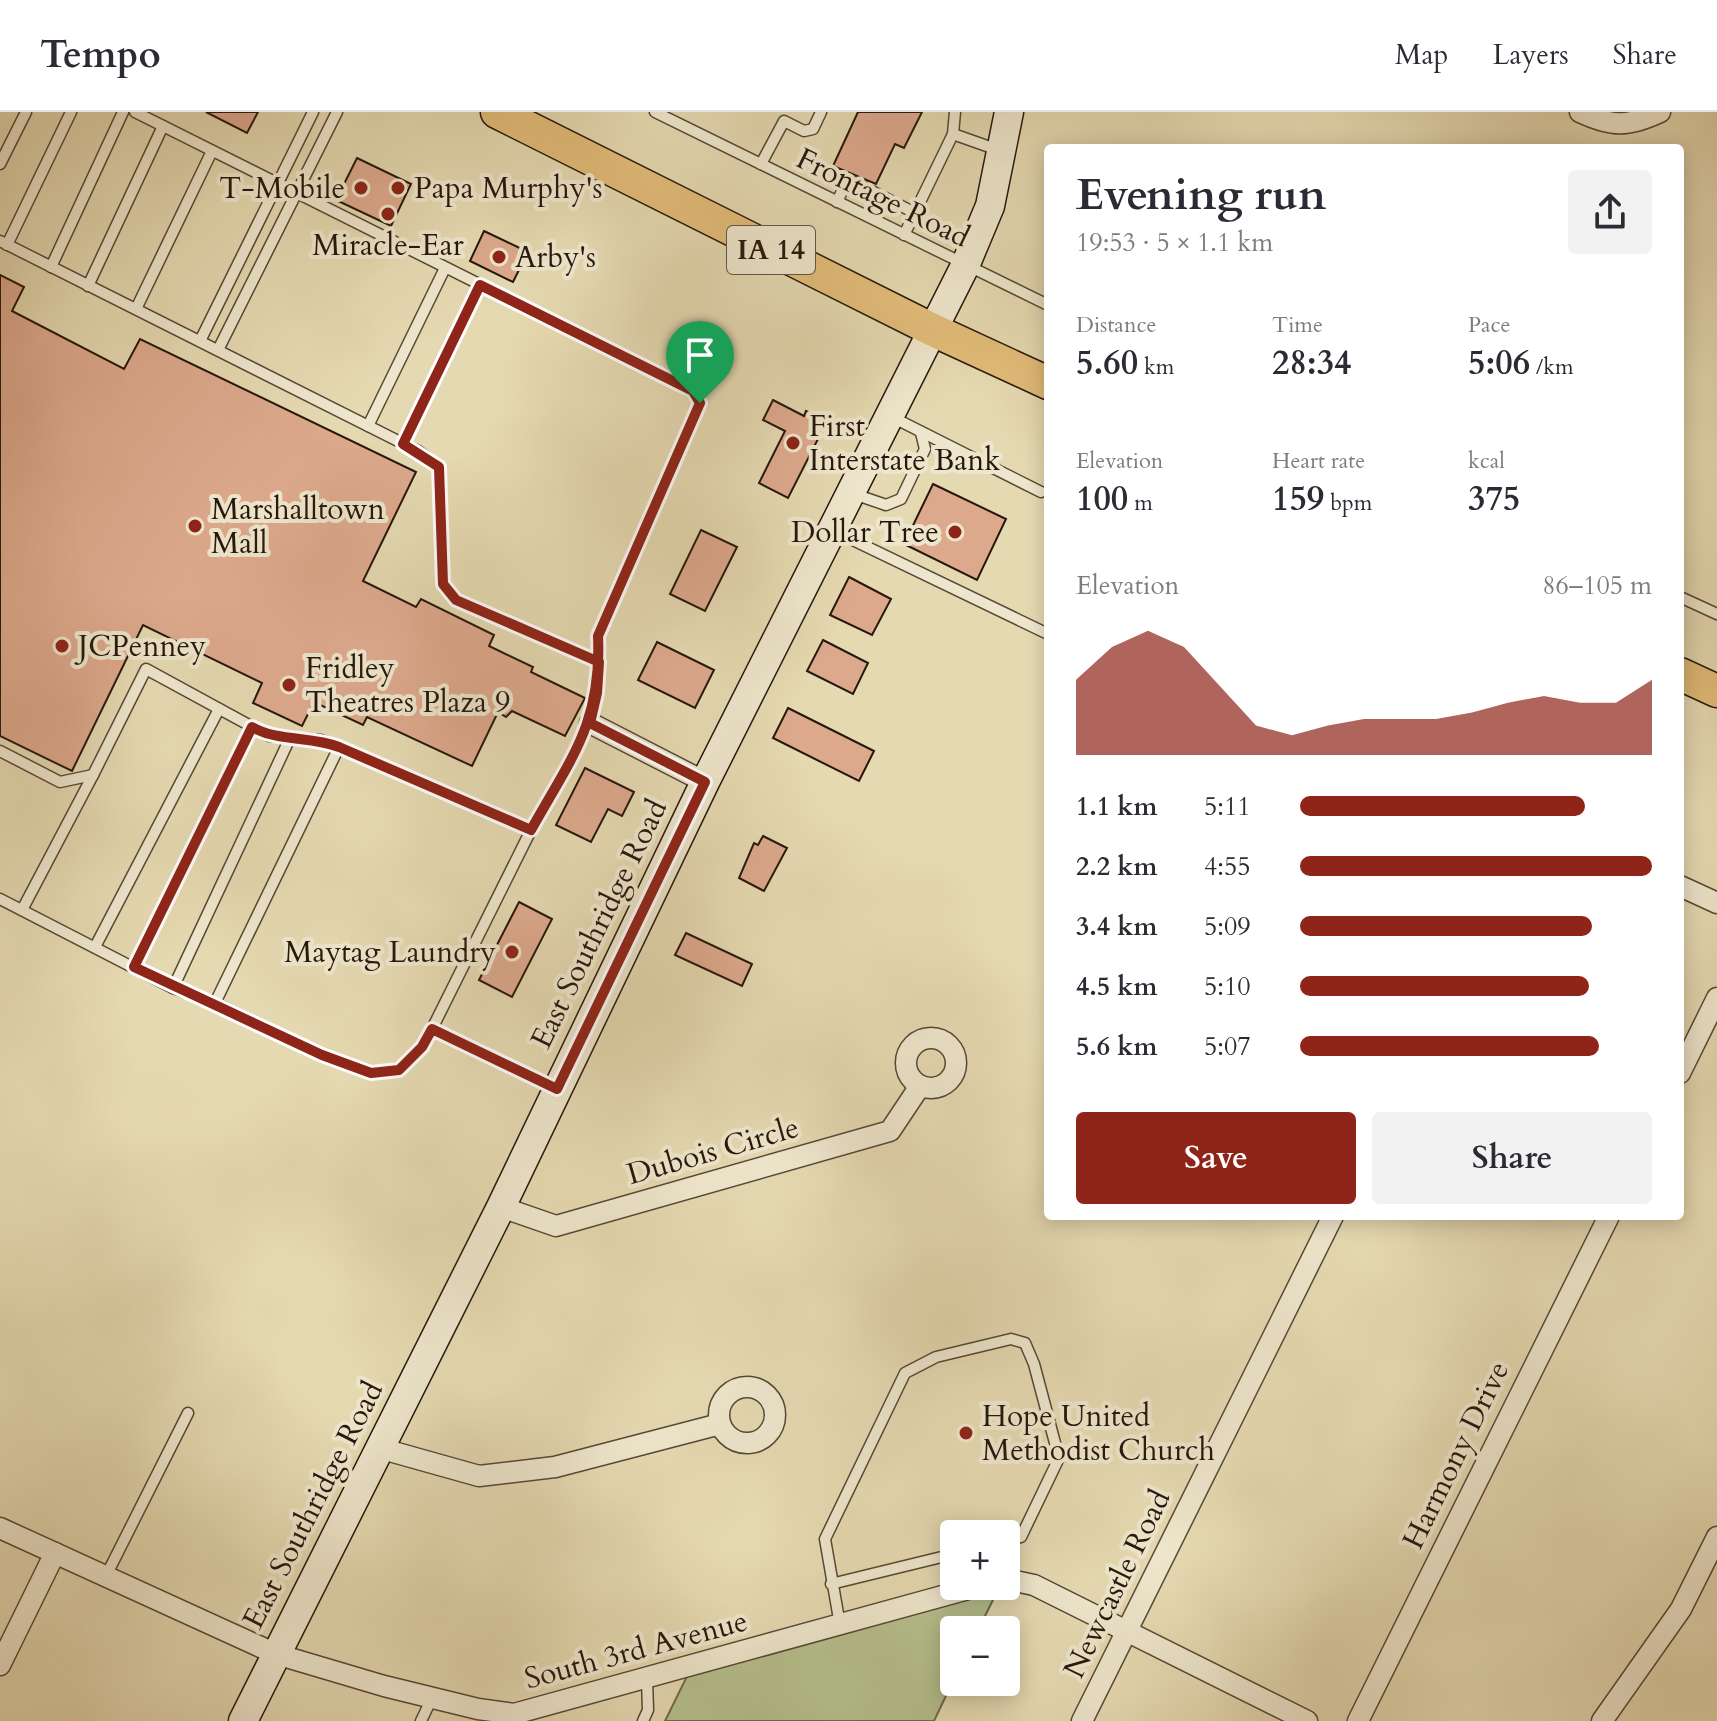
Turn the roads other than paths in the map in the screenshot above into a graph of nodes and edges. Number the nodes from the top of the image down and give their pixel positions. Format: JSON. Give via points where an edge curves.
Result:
{"nodes":[{"id":1,"x":26,"y":112,"type":"edge"},
{"id":2,"x":71,"y":112,"type":"edge"},
{"id":3,"x":123,"y":112,"type":"edge"},
{"id":4,"x":135,"y":112,"type":"edge"},
{"id":5,"x":313,"y":112,"type":"edge"},
{"id":6,"x":337,"y":112,"type":"edge"},
{"id":7,"x":497,"y":112,"type":"edge"},
{"id":8,"x":655,"y":112,"type":"edge"},
{"id":9,"x":821,"y":112,"type":"edge"},
{"id":10,"x":955,"y":112,"type":"edge"},
{"id":11,"x":1009,"y":112,"type":"edge"},
{"id":12,"x":1580,"y":112,"type":"edge"},
{"id":13,"x":1660,"y":112,"type":"edge"},
{"id":14,"x":679,"y":117,"type":"edge"},
{"id":15,"x":163,"y":126,"type":"junction"},
{"id":16,"x":953,"y":134,"type":"junction"},
{"id":17,"x":212,"y":151,"type":"junction"},
{"id":18,"x":1003,"y":151,"type":"junction"},
{"id":19,"x":0,"y":164,"type":"edge"},
{"id":20,"x":761,"y":164,"type":"junction"},
{"id":21,"x":277,"y":184,"type":"junction"},
{"id":22,"x":296,"y":193,"type":"junction"},
{"id":23,"x":837,"y":202,"type":"junction"},
{"id":24,"x":915,"y":213,"type":"junction"},
{"id":25,"x":904,"y":235,"type":"junction"},
{"id":26,"x":3,"y":243,"type":"edge"},
{"id":27,"x":965,"y":266,"type":"junction"},
{"id":28,"x":51,"y":267,"type":"junction"},
{"id":29,"x":445,"y":268,"type":"junction"},
{"id":30,"x":480,"y":285,"type":"junction"},
{"id":31,"x":88,"y":286,"type":"junction"},
{"id":32,"x":1044,"y":303,"type":"edge"},
{"id":33,"x":136,"y":309,"type":"junction"},
{"id":34,"x":933,"y":330,"type":"junction"},
{"id":35,"x":200,"y":341,"type":"junction"},
{"id":36,"x":218,"y":350,"type":"junction"},
{"id":37,"x":1044,"y":381,"type":"edge"},
{"id":38,"x":890,"y":416,"type":"junction"},
{"id":39,"x":368,"y":426,"type":"junction"},
{"id":40,"x":921,"y":433,"type":"junction"},
{"id":41,"x":403,"y":444,"type":"junction"},
{"id":42,"x":1041,"y":492,"type":"dead end"},
{"id":43,"x":851,"y":493,"type":"junction"},
{"id":44,"x":832,"y":530,"type":"junction"},
{"id":45,"x":1684,"y":599,"type":"edge"},
{"id":46,"x":1717,"y":614,"type":"edge"},
{"id":47,"x":1044,"y":632,"type":"edge"},
{"id":48,"x":599,"y":662,"type":"junction"},
{"id":49,"x":1684,"y":676,"type":"edge"},
{"id":50,"x":1717,"y":691,"type":"edge"},
{"id":51,"x":219,"y":709,"type":"junction"},
{"id":52,"x":590,"y":723,"type":"junction"},
{"id":53,"x":252,"y":727,"type":"junction"},
{"id":54,"x":290,"y":738,"type":"junction"},
{"id":55,"x":339,"y":747,"type":"junction"},
{"id":56,"x":0,"y":751,"type":"edge"},
{"id":57,"x":93,"y":775,"type":"junction"},
{"id":58,"x":705,"y":782,"type":"junction"},
{"id":59,"x":531,"y":830,"type":"junction"},
{"id":60,"x":1684,"y":888,"type":"edge"},
{"id":61,"x":0,"y":899,"type":"edge"},
{"id":62,"x":1717,"y":903,"type":"edge"},
{"id":63,"x":22,"y":910,"type":"junction"},
{"id":64,"x":95,"y":947,"type":"junction"},
{"id":65,"x":134,"y":967,"type":"junction"},
{"id":66,"x":173,"y":988,"type":"junction"},
{"id":67,"x":1717,"y":998,"type":"edge"},
{"id":68,"x":215,"y":1003,"type":"junction"},
{"id":69,"x":432,"y":1029,"type":"junction"},
{"id":70,"x":1684,"y":1065,"type":"edge"},
{"id":71,"x":920,"y":1086,"type":"dead end"},
{"id":72,"x":557,"y":1089,"type":"junction"},
{"id":73,"x":501,"y":1207,"type":"junction"},
{"id":74,"x":1331,"y":1220,"type":"edge"},
{"id":75,"x":1607,"y":1220,"type":"edge"},
{"id":76,"x":188,"y":1413,"type":"dead end"},
{"id":77,"x":720,"y":1424,"type":"dead end"},
{"id":78,"x":379,"y":1448,"type":"junction"},
{"id":79,"x":0,"y":1528,"type":"edge"},
{"id":80,"x":1020,"y":1537,"type":"edge"},
{"id":81,"x":1717,"y":1537,"type":"edge"},
{"id":82,"x":55,"y":1553,"type":"junction"},
{"id":83,"x":940,"y":1557,"type":"edge"},
{"id":84,"x":106,"y":1576,"type":"junction"},
{"id":85,"x":1020,"y":1582,"type":"edge"},
{"id":86,"x":831,"y":1584,"type":"junction"},
{"id":87,"x":940,"y":1597,"type":"edge"},
{"id":88,"x":840,"y":1625,"type":"junction"},
{"id":89,"x":1126,"y":1633,"type":"junction"},
{"id":90,"x":276,"y":1654,"type":"junction"},
{"id":91,"x":0,"y":1665,"type":"edge"},
{"id":92,"x":647,"y":1679,"type":"junction"},
{"id":93,"x":432,"y":1698,"type":"junction"},
{"id":94,"x":515,"y":1718,"type":"edge"},
{"id":95,"x":243,"y":1721,"type":"edge"},
{"id":96,"x":421,"y":1721,"type":"edge"},
{"id":97,"x":643,"y":1721,"type":"edge"},
{"id":98,"x":1082,"y":1721,"type":"edge"},
{"id":99,"x":1307,"y":1721,"type":"edge"},
{"id":100,"x":1358,"y":1721,"type":"edge"},
{"id":101,"x":1602,"y":1721,"type":"edge"}],
"edges":[{"from":1,"to":19,"type":"lane"},
{"from":2,"to":26,"type":"lane"},
{"from":3,"to":28,"type":"lane"},
{"from":4,"to":15,"type":"lane"},
{"from":5,"to":21,"type":"lane"},
{"from":6,"to":22,"type":"lane"},
{"from":7,"to":34,"type":"main road","number":"IA 14"},
{"from":8,"to":14,"type":"lane","name":"Frontage Road"},
{"from":9,"to":20,"type":"lane","via":[[813,129],[804,131],[784,121]]},
{"from":10,"to":16,"type":"lane"},
{"from":11,"to":18,"type":"street","name":"East Southridge Road"},
{"from":12,"to":13,"type":"street","via":[[1599,121],[1632,125]]},
{"from":14,"to":20,"type":"lane","name":"Frontage Road"},
{"from":15,"to":17,"type":"lane"},
{"from":15,"to":31,"type":"lane"},
{"from":16,"to":18,"type":"lane"},
{"from":16,"to":24,"type":"lane"},
{"from":17,"to":21,"type":"lane"},
{"from":17,"to":33,"type":"lane"},
{"from":18,"to":27,"type":"street","name":"East Southridge Road","via":[[990,206]]},
{"from":20,"to":23,"type":"lane","name":"Frontage Road"},
{"from":21,"to":22,"type":"lane"},
{"from":21,"to":35,"type":"lane"},
{"from":22,"to":29,"type":"lane"},
{"from":22,"to":36,"type":"lane"},
{"from":23,"to":24,"type":"lane","via":[[847,177]]},
{"from":23,"to":25,"type":"lane","name":"Frontage Road"},
{"from":24,"to":25,"type":"lane"},
{"from":25,"to":27,"type":"lane","name":"Frontage Road"},
{"from":26,"to":28,"type":"lane"},
{"from":27,"to":32,"type":"lane","name":"Frontage Road"},
{"from":27,"to":34,"type":"street","name":"East Southridge Road"},
{"from":28,"to":31,"type":"lane"},
{"from":29,"to":30,"type":"lane"},
{"from":29,"to":39,"type":"lane"},
{"from":30,"to":41,"type":"lane"},
{"from":30,"to":48,"type":"lane","via":[[693,391],[700,403],[598,636]]},
{"from":31,"to":33,"type":"lane"},
{"from":33,"to":35,"type":"lane"},
{"from":34,"to":37,"type":"main road","number":"IA 14"},
{"from":34,"to":38,"type":"street","name":"East Southridge Road"},
{"from":35,"to":36,"type":"lane"},
{"from":36,"to":39,"type":"lane"},
{"from":38,"to":40,"type":"lane"},
{"from":38,"to":43,"type":"street","name":"East Southridge Road"},
{"from":39,"to":41,"type":"lane"},
{"from":40,"to":42,"type":"lane"},
{"from":40,"to":43,"type":"lane","via":[[925,449],[901,499],[886,505]]},
{"from":41,"to":48,"type":"lane","via":[[439,467],[443,584],[456,600]]},
{"from":43,"to":44,"type":"street","name":"East Southridge Road"},
{"from":44,"to":47,"type":"lane"},
{"from":44,"to":58,"type":"street","name":"East Southridge Road"},
{"from":45,"to":46,"type":"lane"},
{"from":48,"to":52,"type":"lane"},
{"from":49,"to":50,"type":"main road"},
{"from":51,"to":53,"type":"lane"},
{"from":51,"to":57,"type":"lane","via":[[146,669]]},
{"from":51,"to":64,"type":"lane"},
{"from":52,"to":58,"type":"street"},
{"from":52,"to":59,"type":"lane"},
{"from":53,"to":54,"type":"lane"},
{"from":53,"to":65,"type":"lane"},
{"from":54,"to":55,"type":"lane"},
{"from":54,"to":66,"type":"lane"},
{"from":55,"to":59,"type":"lane"},
{"from":55,"to":68,"type":"lane"},
{"from":56,"to":57,"type":"lane","via":[[60,782]]},
{"from":57,"to":63,"type":"lane"},
{"from":58,"to":72,"type":"street","name":"East Southridge Road"},
{"from":59,"to":69,"type":"lane"},
{"from":60,"to":62,"type":"street"},
{"from":61,"to":63,"type":"lane"},
{"from":63,"to":64,"type":"lane"},
{"from":64,"to":65,"type":"lane"},
{"from":65,"to":66,"type":"lane"},
{"from":66,"to":68,"type":"lane"},
{"from":67,"to":70,"type":"street"},
{"from":68,"to":69,"type":"lane","via":[[371,1073],[399,1070]]},
{"from":69,"to":72,"type":"lane"},
{"from":71,"to":73,"type":"street","name":"Dubois Circle","via":[[890,1131],[860,1140],[556,1226]]},
{"from":72,"to":73,"type":"street","name":"East Southridge Road"},
{"from":73,"to":78,"type":"street","name":"East Southridge Road"},
{"from":74,"to":89,"type":"street","name":"Newcastle Road"},
{"from":75,"to":100,"type":"street","name":"Harmony Drive"},
{"from":76,"to":84,"type":"lane"},
{"from":77,"to":78,"type":"street","via":[[555,1467],[479,1476]]},
{"from":78,"to":90,"type":"street","name":"East Southridge Road"},
{"from":79,"to":82,"type":"street","name":"South 3rd Avenue"},
{"from":80,"to":86,"type":"lane","via":[[1059,1458],[1034,1364],[1025,1343],[1011,1339],[936,1357],[905,1373],[825,1539]]},
{"from":81,"to":101,"type":"street","via":[[1681,1609]]},
{"from":82,"to":84,"type":"street","name":"South 3rd Avenue"},
{"from":82,"to":91,"type":"street"},
{"from":83,"to":86,"type":"lane"},
{"from":84,"to":90,"type":"street","name":"South 3rd Avenue"},
{"from":85,"to":89,"type":"street"},
{"from":86,"to":88,"type":"lane"},
{"from":87,"to":88,"type":"street","name":"South 3rd Avenue"},
{"from":88,"to":92,"type":"street","name":"South 3rd Avenue"},
{"from":89,"to":98,"type":"street","name":"Newcastle Road"},
{"from":89,"to":99,"type":"street"},
{"from":90,"to":93,"type":"street","name":"South 3rd Avenue"},
{"from":90,"to":95,"type":"street","name":"East Southridge Road"},
{"from":92,"to":94,"type":"street","name":"South 3rd Avenue"},
{"from":92,"to":97,"type":"lane"},
{"from":93,"to":94,"type":"street","name":"South 3rd Avenue"},
{"from":93,"to":96,"type":"lane"}]}
